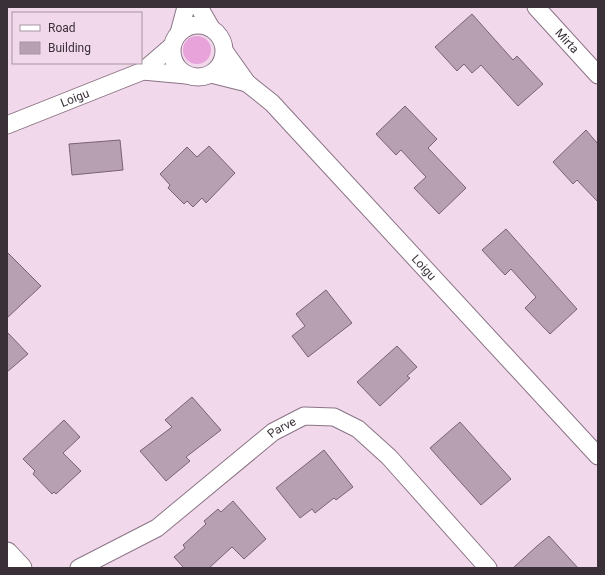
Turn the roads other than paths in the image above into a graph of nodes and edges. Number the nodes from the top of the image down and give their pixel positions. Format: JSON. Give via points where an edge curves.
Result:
{"nodes":[{"id":1,"x":186,"y":7,"type":"edge"},
{"id":2,"x":199,"y":7,"type":"edge"},
{"id":3,"x":536,"y":7,"type":"edge"},
{"id":4,"x":211,"y":28,"type":"junction"},
{"id":5,"x":176,"y":40,"type":"junction"},
{"id":6,"x":224,"y":52,"type":"junction"},
{"id":7,"x":143,"y":71,"type":"junction"},
{"id":8,"x":211,"y":74,"type":"junction"},
{"id":9,"x":186,"y":75,"type":"junction"},
{"id":10,"x":598,"y":75,"type":"edge"},
{"id":11,"x":247,"y":83,"type":"junction"},
{"id":12,"x":7,"y":125,"type":"edge"},
{"id":13,"x":598,"y":456,"type":"edge"},
{"id":14,"x":7,"y":553,"type":"edge"},
{"id":15,"x":21,"y":568,"type":"edge"},
{"id":16,"x":79,"y":568,"type":"edge"},
{"id":17,"x":488,"y":568,"type":"edge"}],
"edges":[{"from":1,"to":5,"type":"street"},
{"from":2,"to":4,"type":"street"},
{"from":3,"to":10,"type":"street","name":"Mirta"},
{"from":4,"to":5,"type":"street","via":[[194,25],[186,28]]},
{"from":4,"to":6,"type":"street","via":[[221,38]]},
{"from":5,"to":7,"type":"street","name":"Loigu"},
{"from":5,"to":9,"type":"street","via":[[175,63]]},
{"from":6,"to":8,"type":"street","via":[[223,61]]},
{"from":6,"to":11,"type":"street","name":"Loigu"},
{"from":7,"to":9,"type":"street","name":"Loigu"},
{"from":7,"to":12,"type":"street","name":"Loigu"},
{"from":8,"to":9,"type":"street","via":[[194,77]]},
{"from":8,"to":11,"type":"street","name":"Loigu"},
{"from":11,"to":13,"type":"street","name":"Loigu","via":[[283,114]]},
{"from":14,"to":15,"type":"street"},
{"from":16,"to":17,"type":"street","name":"Parve","via":[[157,528],[273,432],[304,416],[334,417],[358,428],[389,457]]}]}
